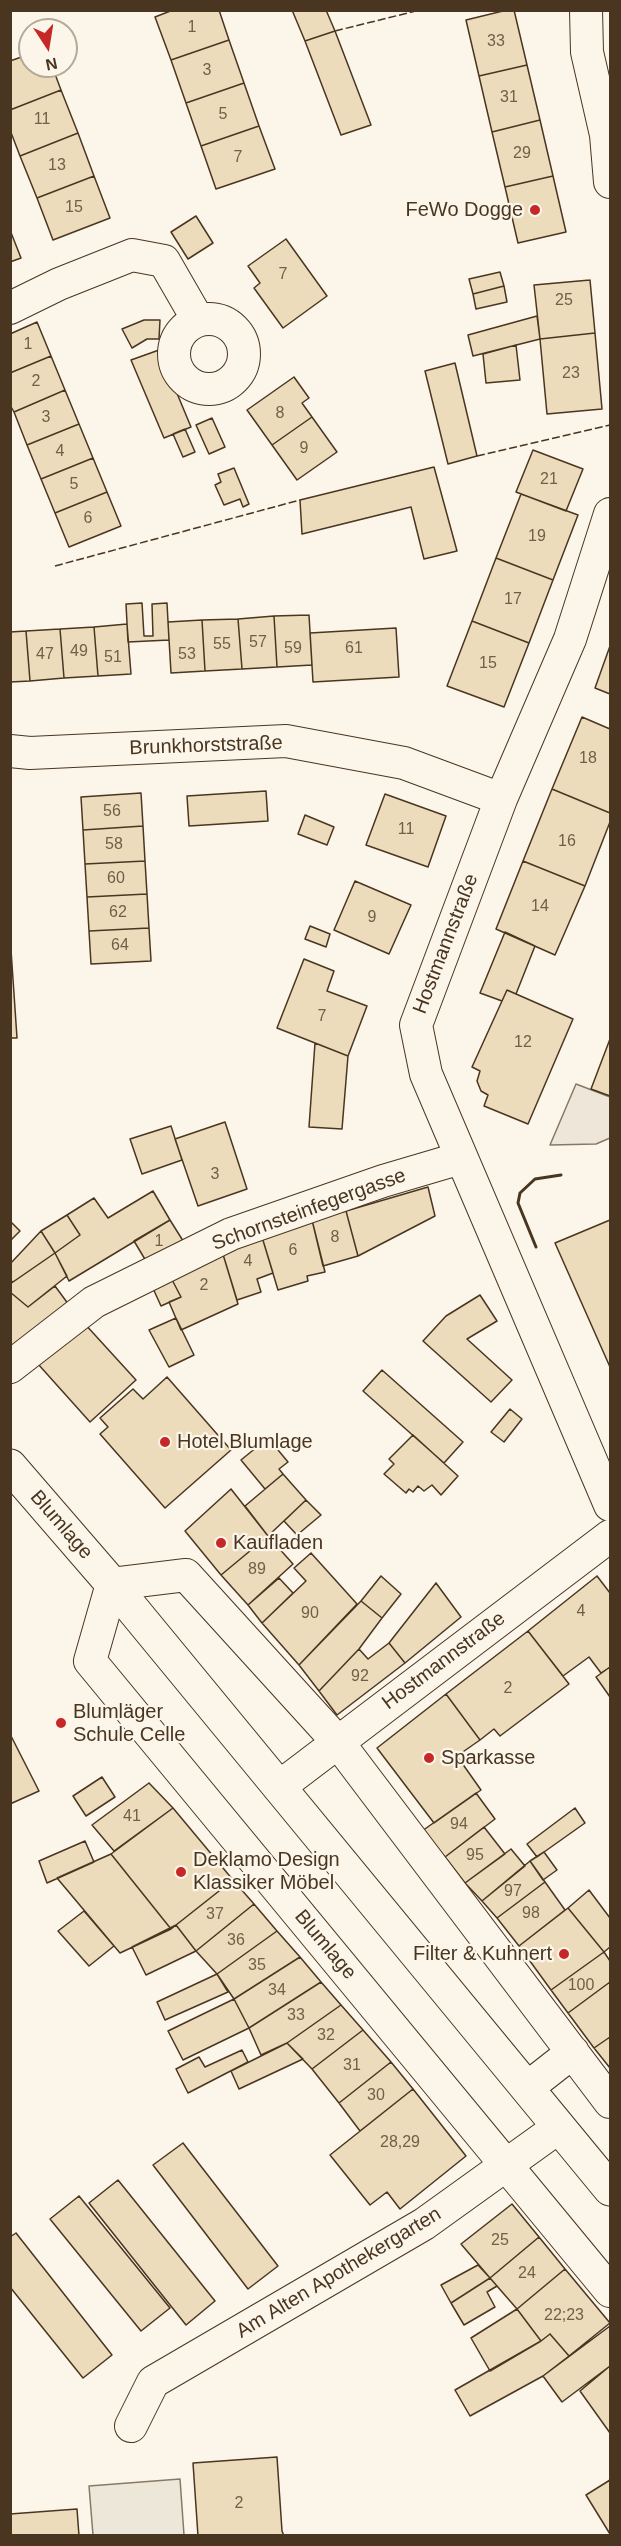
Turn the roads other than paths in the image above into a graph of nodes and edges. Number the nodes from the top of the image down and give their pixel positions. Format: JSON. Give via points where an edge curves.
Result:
{"nodes":[{"id":1,"x":586,"y":10,"type":"edge"},
{"id":2,"x":610,"y":182,"type":"edge"},
{"id":3,"x":10,"y":308,"type":"edge"},
{"id":4,"x":198,"y":320,"type":"dead end"},
{"id":5,"x":610,"y":514,"type":"edge"},
{"id":6,"x":10,"y":751,"type":"edge"},
{"id":7,"x":501,"y":799,"type":"junction"},
{"id":8,"x":461,"y":1158,"type":"junction"},
{"id":9,"x":10,"y":1367,"type":"edge"},
{"id":10,"x":10,"y":1467,"type":"edge"},
{"id":11,"x":610,"y":1505,"type":"edge"},
{"id":12,"x":610,"y":1536,"type":"edge"},
{"id":13,"x":112,"y":1584,"type":"junction"},
{"id":14,"x":337,"y":1741,"type":"junction"},
{"id":15,"x":279,"y":1786,"type":"junction"},
{"id":16,"x":573,"y":2052,"type":"junction"},
{"id":17,"x":526,"y":2088,"type":"junction"},
{"id":18,"x":610,"y":2102,"type":"edge"},
{"id":19,"x":560,"y":2127,"type":"junction"},
{"id":20,"x":508,"y":2166,"type":"junction"},
{"id":21,"x":610,"y":2189,"type":"edge"},
{"id":22,"x":610,"y":2291,"type":"edge"},
{"id":23,"x":131,"y":2426,"type":"dead end"}],
"edges":[{"from":1,"to":2,"type":"street","via":[[588,52],[606,135]]},
{"from":3,"to":4,"type":"street","via":[[132,255],[164,261]]},
{"from":5,"to":7,"type":"street","name":"Hostmannstraße","via":[[570,639]]},
{"from":6,"to":7,"type":"street","name":"Brunkhorststraße","via":[[286,741],[404,763]]},
{"from":7,"to":8,"type":"street","name":"Hostmannstraße","via":[[416,1025],[426,1074]]},
{"from":8,"to":9,"type":"street","name":"Schornsteinfegergasse","via":[[231,1234],[94,1302]]},
{"from":8,"to":11,"type":"street","name":"Hostmannstraße"},
{"from":10,"to":13,"type":"main road","name":"Blumlage"},
{"from":12,"to":14,"type":"street","name":"Hostmannstraße"},
{"from":13,"to":14,"type":"street","via":[[186,1575]]},
{"from":13,"to":15,"type":"main road","name":"Blumlage"},
{"from":13,"to":20,"type":"street","name":"Blumlage","via":[[90,1661]]},
{"from":14,"to":15,"type":"street","name":"Hostmannstraße"},
{"from":14,"to":16,"type":"street"},
{"from":15,"to":17,"type":"main road","name":"Blumlage"},
{"from":16,"to":17,"type":"street"},
{"from":16,"to":18,"type":"street"},
{"from":17,"to":19,"type":"main road","name":"Blumlage"},
{"from":19,"to":20,"type":"street","name":"Am Alten Apothekergarten"},
{"from":19,"to":21,"type":"main road","name":"Blumlage"},
{"from":20,"to":22,"type":"street","name":"Blumlage"},
{"from":20,"to":23,"type":"street","name":"Am Alten Apothekergarten","via":[[424,2224],[153,2382]]}]}
